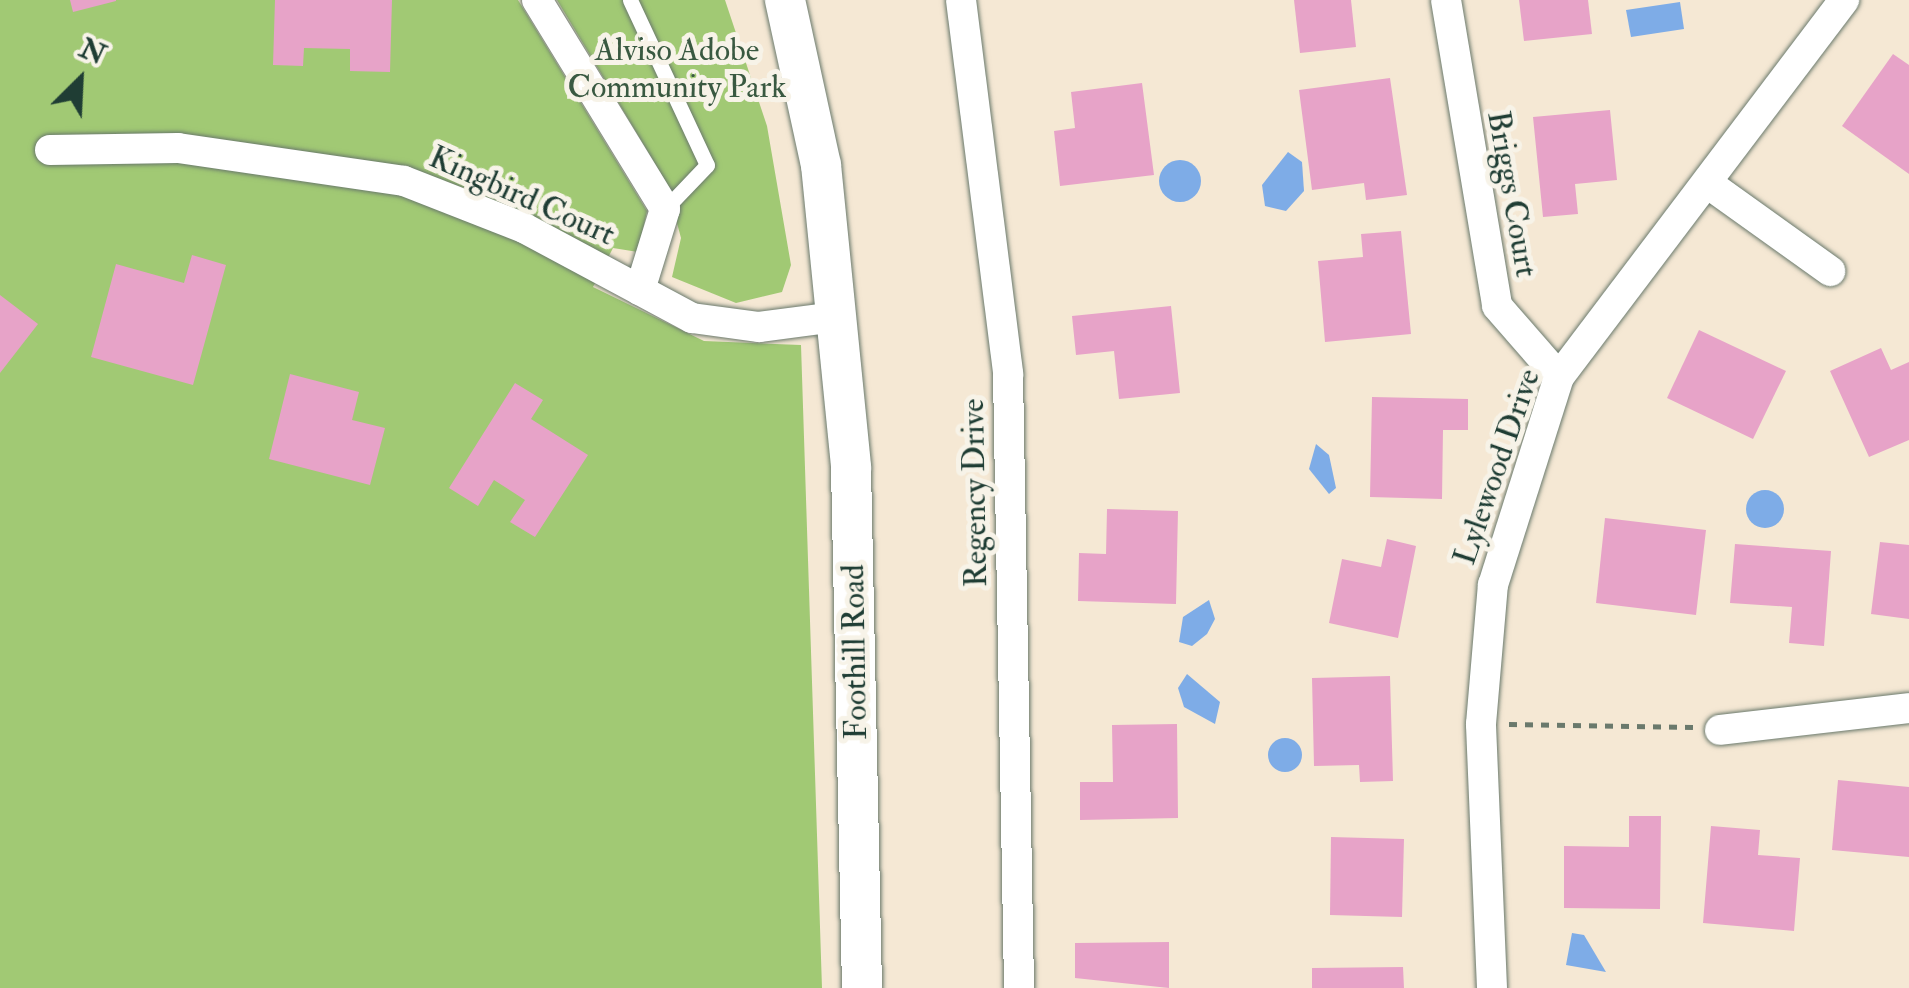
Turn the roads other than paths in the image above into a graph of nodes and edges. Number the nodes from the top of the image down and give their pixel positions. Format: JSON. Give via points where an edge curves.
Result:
{"nodes":[{"id":1,"x":537,"y":0,"type":"edge"},
{"id":2,"x":630,"y":0,"type":"edge"},
{"id":3,"x":757,"y":0,"type":"edge"},
{"id":4,"x":786,"y":0,"type":"edge"},
{"id":5,"x":961,"y":0,"type":"edge"},
{"id":6,"x":1446,"y":0,"type":"edge"},
{"id":7,"x":1844,"y":0,"type":"edge"},
{"id":8,"x":50,"y":150,"type":"dead end"},
{"id":9,"x":1710,"y":185,"type":"junction"},
{"id":10,"x":665,"y":209,"type":"junction"},
{"id":11,"x":1830,"y":271,"type":"dead end"},
{"id":12,"x":640,"y":290,"type":"junction"},
{"id":13,"x":836,"y":318,"type":"junction"},
{"id":14,"x":1559,"y":377,"type":"junction"},
{"id":15,"x":1909,"y":708,"type":"edge"},
{"id":16,"x":1720,"y":730,"type":"road end"},
{"id":17,"x":862,"y":988,"type":"edge"},
{"id":18,"x":1019,"y":988,"type":"edge"},
{"id":19,"x":1492,"y":988,"type":"edge"}],
"edges":[{"from":1,"to":10,"type":"street"},
{"from":2,"to":10,"type":"lane","via":[[707,164]]},
{"from":3,"to":13,"type":"main road","name":"Foothill Road"},
{"from":4,"to":13,"type":"main road","name":"Foothill Road","via":[[821,165]]},
{"from":5,"to":18,"type":"street","name":"Regency Drive","via":[[1008,374]]},
{"from":6,"to":14,"type":"street","name":"Briggs Court","via":[[1497,306]]},
{"from":7,"to":9,"type":"street","name":"Lylewood Drive"},
{"from":8,"to":12,"type":"street","name":"Kingbird Court","via":[[178,148],[404,181],[524,228]]},
{"from":9,"to":11,"type":"street"},
{"from":9,"to":14,"type":"street","name":"Lylewood Drive"},
{"from":10,"to":12,"type":"street"},
{"from":12,"to":13,"type":"street","name":"Kingbird Court","via":[[692,318],[732,327]]},
{"from":13,"to":17,"type":"main road","name":"Foothill Road","via":[[851,468]]},
{"from":14,"to":19,"type":"street","name":"Lylewood Drive","via":[[1493,585],[1480,724]]},
{"from":15,"to":16,"type":"street"}]}
